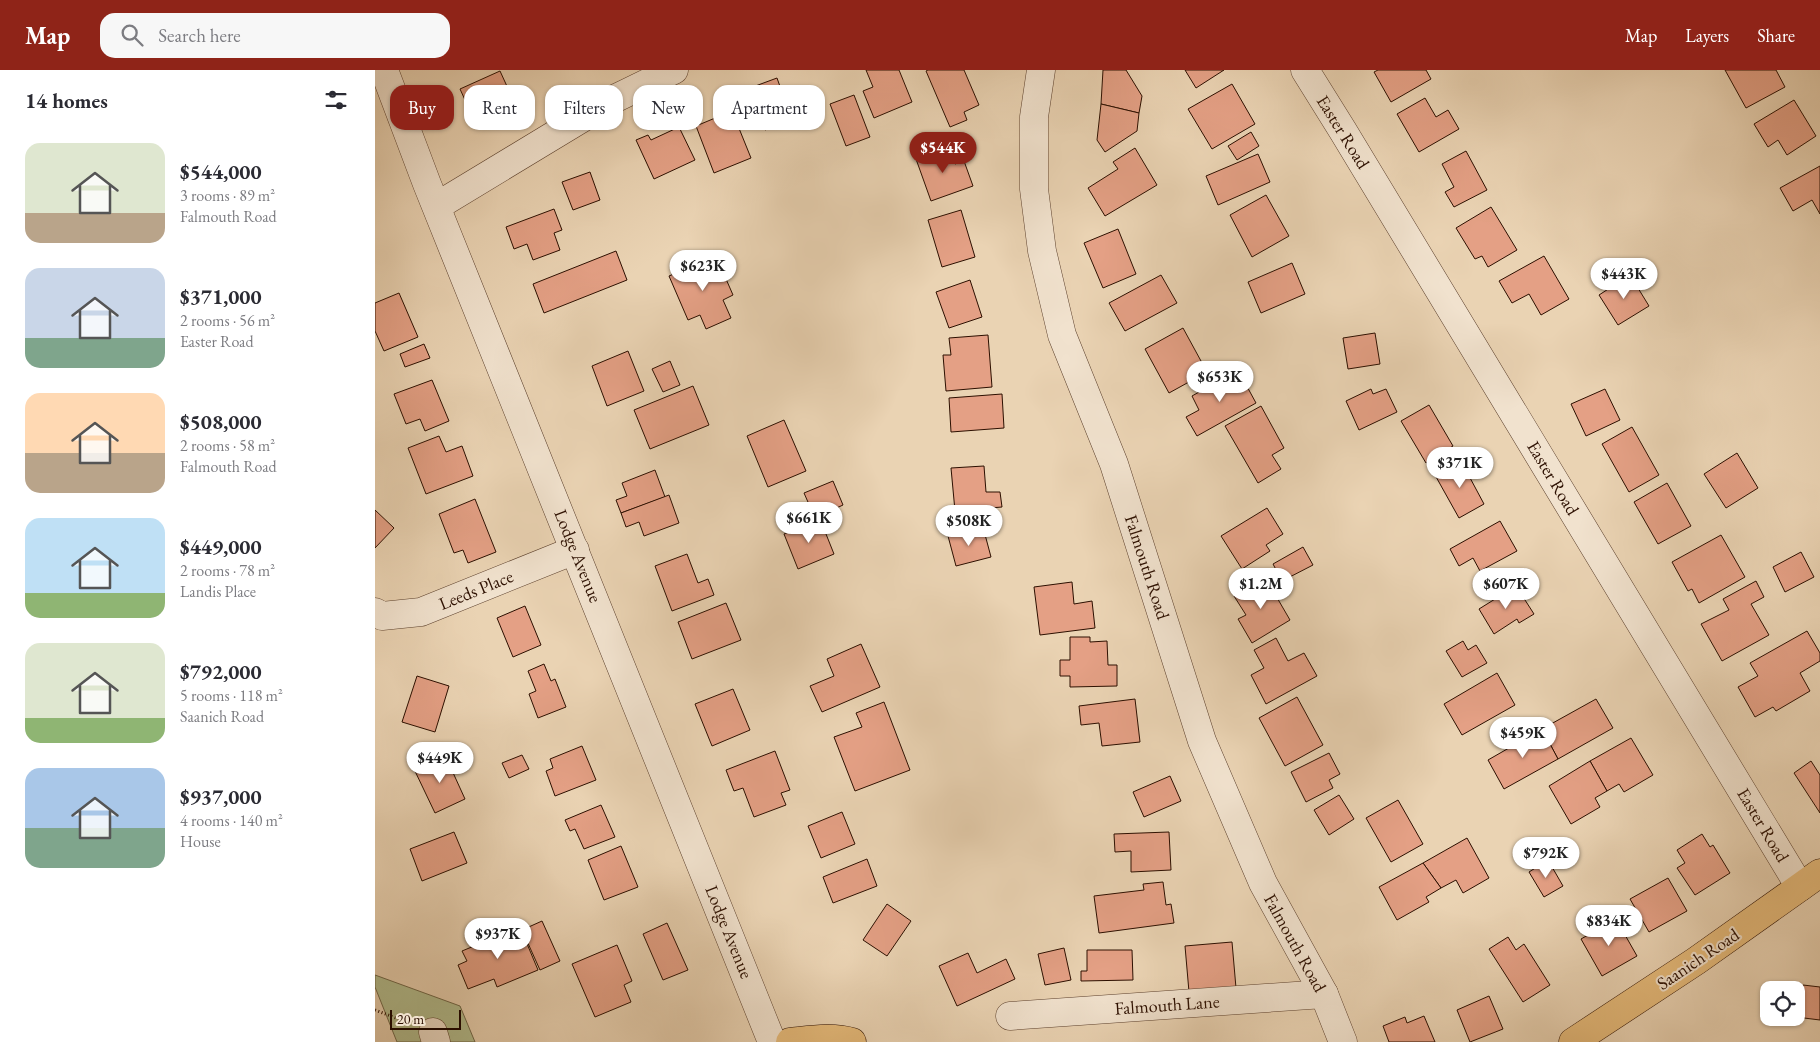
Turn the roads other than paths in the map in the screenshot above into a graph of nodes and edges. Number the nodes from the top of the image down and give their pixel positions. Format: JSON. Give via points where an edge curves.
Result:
{"nodes":[{"id":1,"x":384,"y":70,"type":"edge"},
{"id":2,"x":674,"y":70,"type":"edge"},
{"id":3,"x":1041,"y":70,"type":"edge"},
{"id":4,"x":1305,"y":70,"type":"edge"},
{"id":5,"x":437,"y":206,"type":"junction"},
{"id":6,"x":575,"y":550,"type":"junction"},
{"id":7,"x":377,"y":621,"type":"edge"},
{"id":8,"x":1810,"y":880,"type":"edge"},
{"id":9,"x":1324,"y":994,"type":"junction"},
{"id":10,"x":1010,"y":1016,"type":"dead end"},
{"id":11,"x":772,"y":1042,"type":"edge"},
{"id":12,"x":790,"y":1042,"type":"edge"},
{"id":13,"x":852,"y":1042,"type":"edge"},
{"id":14,"x":1343,"y":1042,"type":"edge"},
{"id":15,"x":1573,"y":1042,"type":"edge"}],
"edges":[{"from":1,"to":5,"type":"street","name":"Lodge Avenue"},
{"from":2,"to":5,"type":"street","via":[[612,100]]},
{"from":3,"to":9,"type":"street","name":"Falmouth Road","via":[[1034,117],[1034,189],[1042,251],[1062,335],[1114,464],[1202,741],[1263,883]]},
{"from":4,"to":8,"type":"street","name":"Easter Road"},
{"from":5,"to":6,"type":"street","name":"Lodge Avenue"},
{"from":6,"to":7,"type":"street","name":"Leeds Place","via":[[421,612]]},
{"from":6,"to":11,"type":"street","name":"Lodge Avenue"},
{"from":8,"to":15,"type":"main road","name":"Saanich Road","via":[[1696,961]]},
{"from":9,"to":10,"type":"street","name":"Falmouth Lane"},
{"from":9,"to":14,"type":"street","name":"Falmouth Road"},
{"from":12,"to":13,"type":"main road","via":[[843,1039]]}]}
